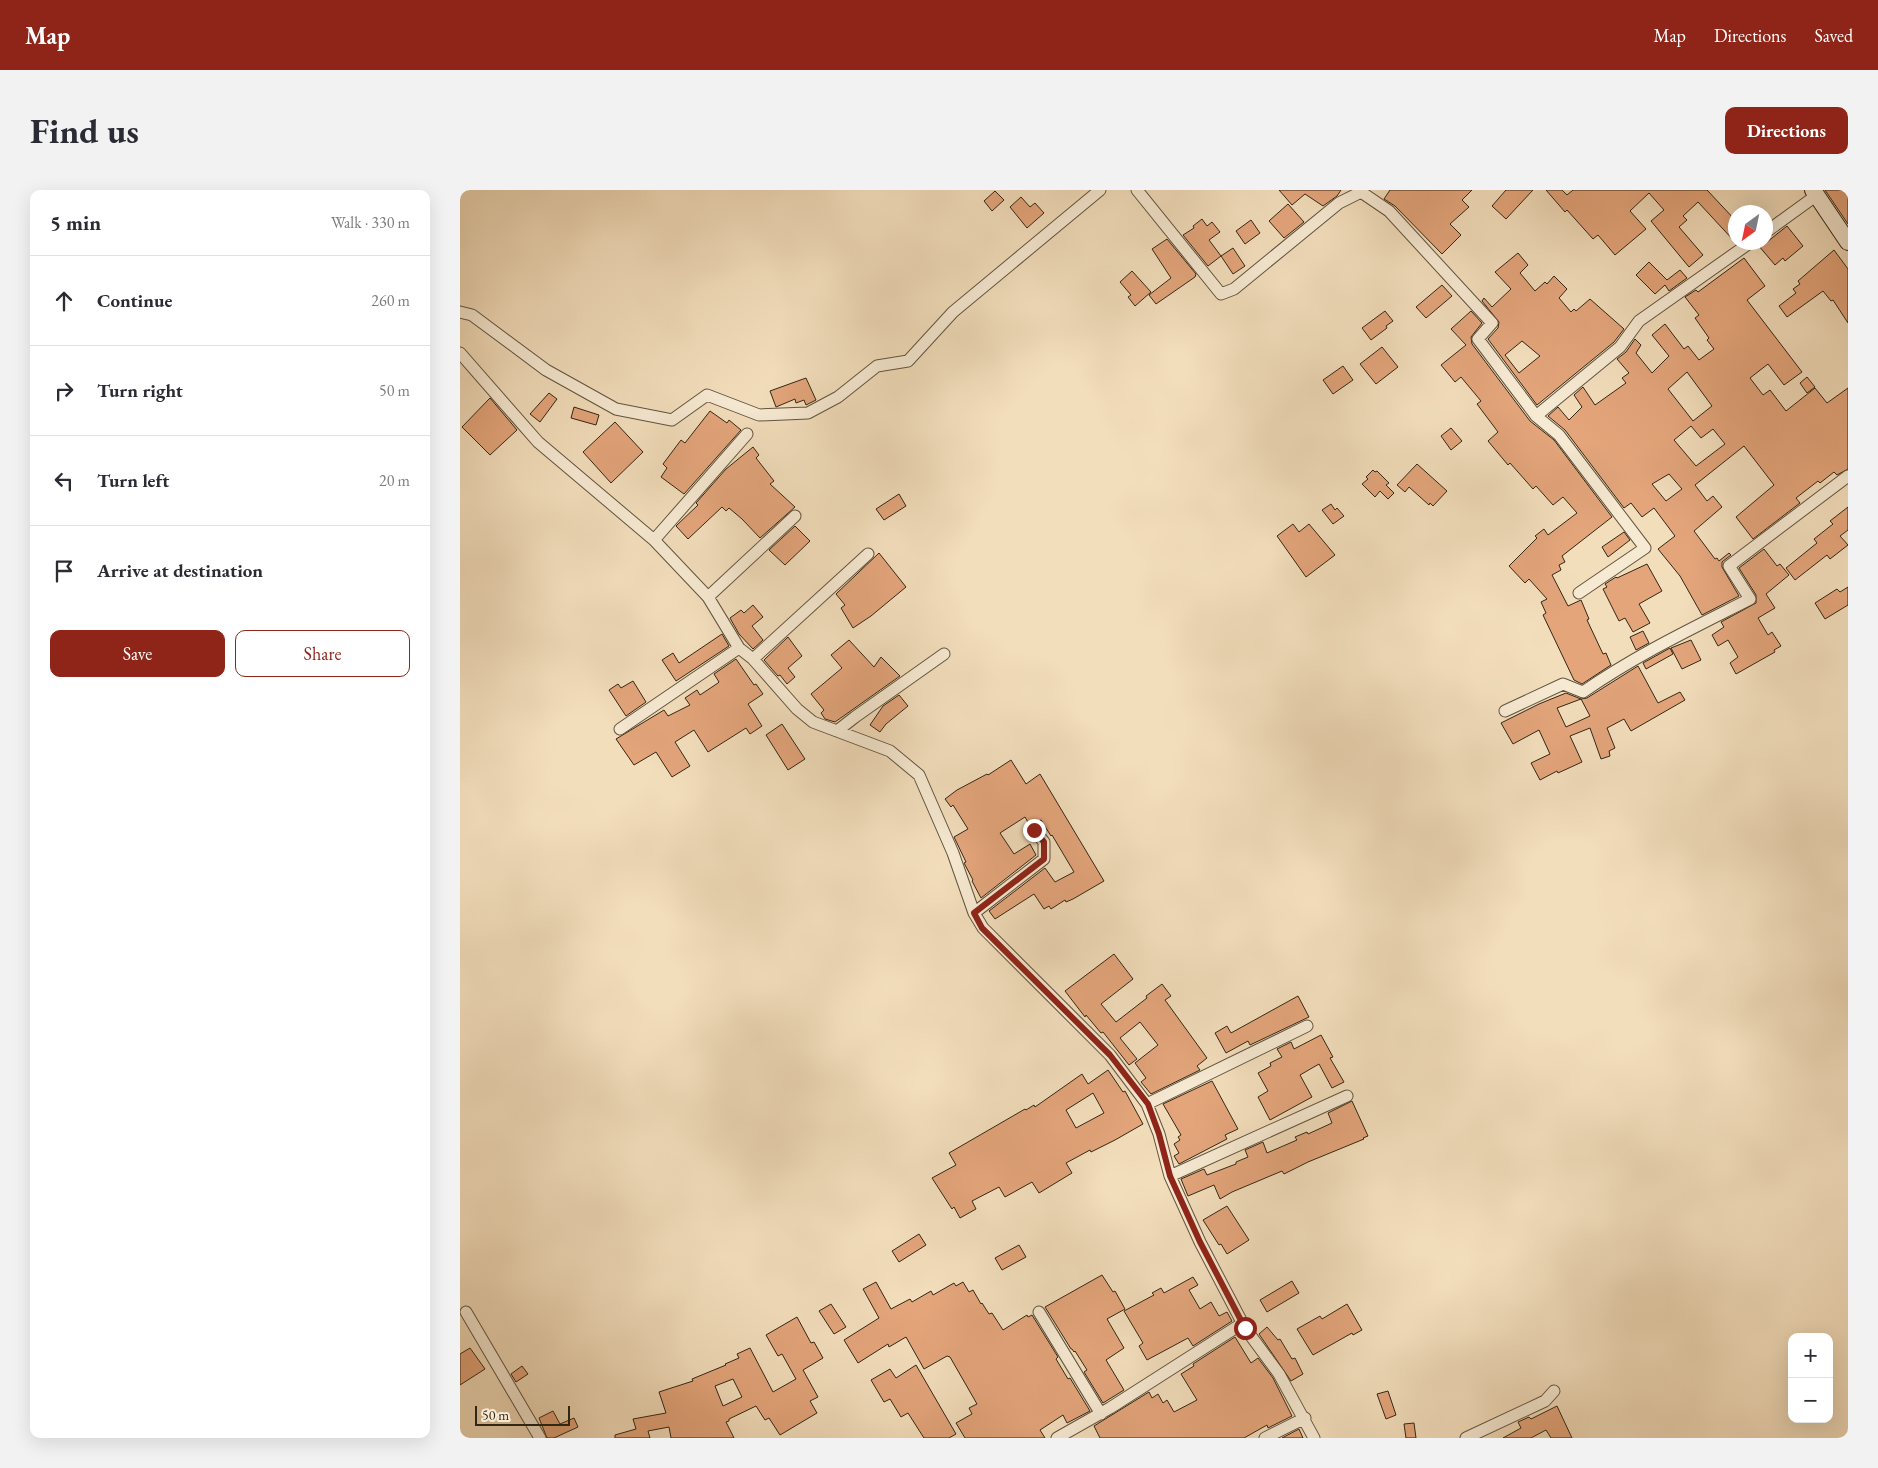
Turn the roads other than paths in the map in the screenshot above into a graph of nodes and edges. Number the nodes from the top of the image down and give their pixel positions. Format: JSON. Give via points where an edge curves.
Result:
{"nodes":[{"id":1,"x":1100,"y":190,"type":"edge"},
{"id":2,"x":1137,"y":190,"type":"edge"},
{"id":3,"x":1815,"y":193,"type":"edge"},
{"id":4,"x":1773,"y":226,"type":"edge"},
{"id":5,"x":1848,"y":242,"type":"edge"},
{"id":6,"x":1740,"y":250,"type":"edge"},
{"id":7,"x":460,"y":312,"type":"edge"},
{"id":8,"x":460,"y":353,"type":"edge"},
{"id":9,"x":1536,"y":416,"type":"junction"},
{"id":10,"x":747,"y":434,"type":"dead end"},
{"id":11,"x":1848,"y":476,"type":"edge"},
{"id":12,"x":795,"y":516,"type":"dead end"},
{"id":13,"x":654,"y":540,"type":"junction"},
{"id":14,"x":868,"y":554,"type":"dead end"},
{"id":15,"x":1579,"y":593,"type":"dead end"},
{"id":16,"x":708,"y":597,"type":"junction"},
{"id":17,"x":739,"y":648,"type":"junction"},
{"id":18,"x":944,"y":654,"type":"dead end"},
{"id":19,"x":753,"y":659,"type":"junction"},
{"id":20,"x":1505,"y":711,"type":"dead end"},
{"id":21,"x":620,"y":729,"type":"dead end"},
{"id":22,"x":837,"y":731,"type":"junction"},
{"id":23,"x":1034,"y":830,"type":"dead end"},
{"id":24,"x":974,"y":913,"type":"junction"},
{"id":25,"x":1306,"y":1026,"type":"dead end"},
{"id":26,"x":1347,"y":1096,"type":"dead end"},
{"id":27,"x":1148,"y":1104,"type":"junction"},
{"id":28,"x":1170,"y":1176,"type":"junction"},
{"id":29,"x":466,"y":1312,"type":"dead end"},
{"id":30,"x":1039,"y":1312,"type":"dead end"},
{"id":31,"x":1243,"y":1323,"type":"junction"},
{"id":32,"x":1554,"y":1391,"type":"dead end"},
{"id":33,"x":1100,"y":1414,"type":"junction"},
{"id":34,"x":1304,"y":1418,"type":"junction"},
{"id":35,"x":540,"y":1438,"type":"edge"},
{"id":36,"x":1057,"y":1438,"type":"edge"},
{"id":37,"x":1265,"y":1438,"type":"edge"},
{"id":38,"x":1314,"y":1438,"type":"edge"},
{"id":39,"x":1466,"y":1438,"type":"edge"}],
"edges":[{"from":1,"to":7,"type":"street","via":[[953,312],[908,362],[877,366],[838,397],[808,413],[760,415],[707,395],[672,420],[616,409],[546,370],[472,316]]},
{"from":2,"to":9,"type":"street","via":[[1221,294],[1234,289],[1340,204],[1361,192],[1389,211],[1492,323],[1478,340]]},
{"from":3,"to":4,"type":"street"},
{"from":3,"to":5,"type":"street"},
{"from":6,"to":9,"type":"street","via":[[1639,321],[1620,347]]},
{"from":8,"to":13,"type":"street","via":[[538,442]]},
{"from":9,"to":15,"type":"street","via":[[1559,435],[1645,548]]},
{"from":10,"to":13,"type":"street"},
{"from":11,"to":20,"type":"street","via":[[1729,566],[1750,599],[1669,639],[1583,692],[1563,684]]},
{"from":12,"to":16,"type":"street"},
{"from":13,"to":16,"type":"street"},
{"from":14,"to":19,"type":"street"},
{"from":16,"to":17,"type":"street"},
{"from":17,"to":19,"type":"street"},
{"from":17,"to":21,"type":"street"},
{"from":18,"to":22,"type":"street"},
{"from":19,"to":22,"type":"street","via":[[797,709],[813,722]]},
{"from":22,"to":24,"type":"street","via":[[890,751],[920,775]]},
{"from":23,"to":24,"type":"street","via":[[1044,842],[1044,859]]},
{"from":24,"to":27,"type":"street","via":[[982,928],[1110,1055]]},
{"from":25,"to":27,"type":"street"},
{"from":26,"to":28,"type":"street"},
{"from":27,"to":28,"type":"street"},
{"from":28,"to":31,"type":"street"},
{"from":29,"to":35,"type":"street"},
{"from":30,"to":33,"type":"street"},
{"from":31,"to":33,"type":"street"},
{"from":31,"to":34,"type":"street","via":[[1279,1374]]},
{"from":32,"to":39,"type":"street","via":[[1545,1401]]},
{"from":33,"to":36,"type":"street"},
{"from":34,"to":37,"type":"street"},
{"from":34,"to":38,"type":"street"}]}
